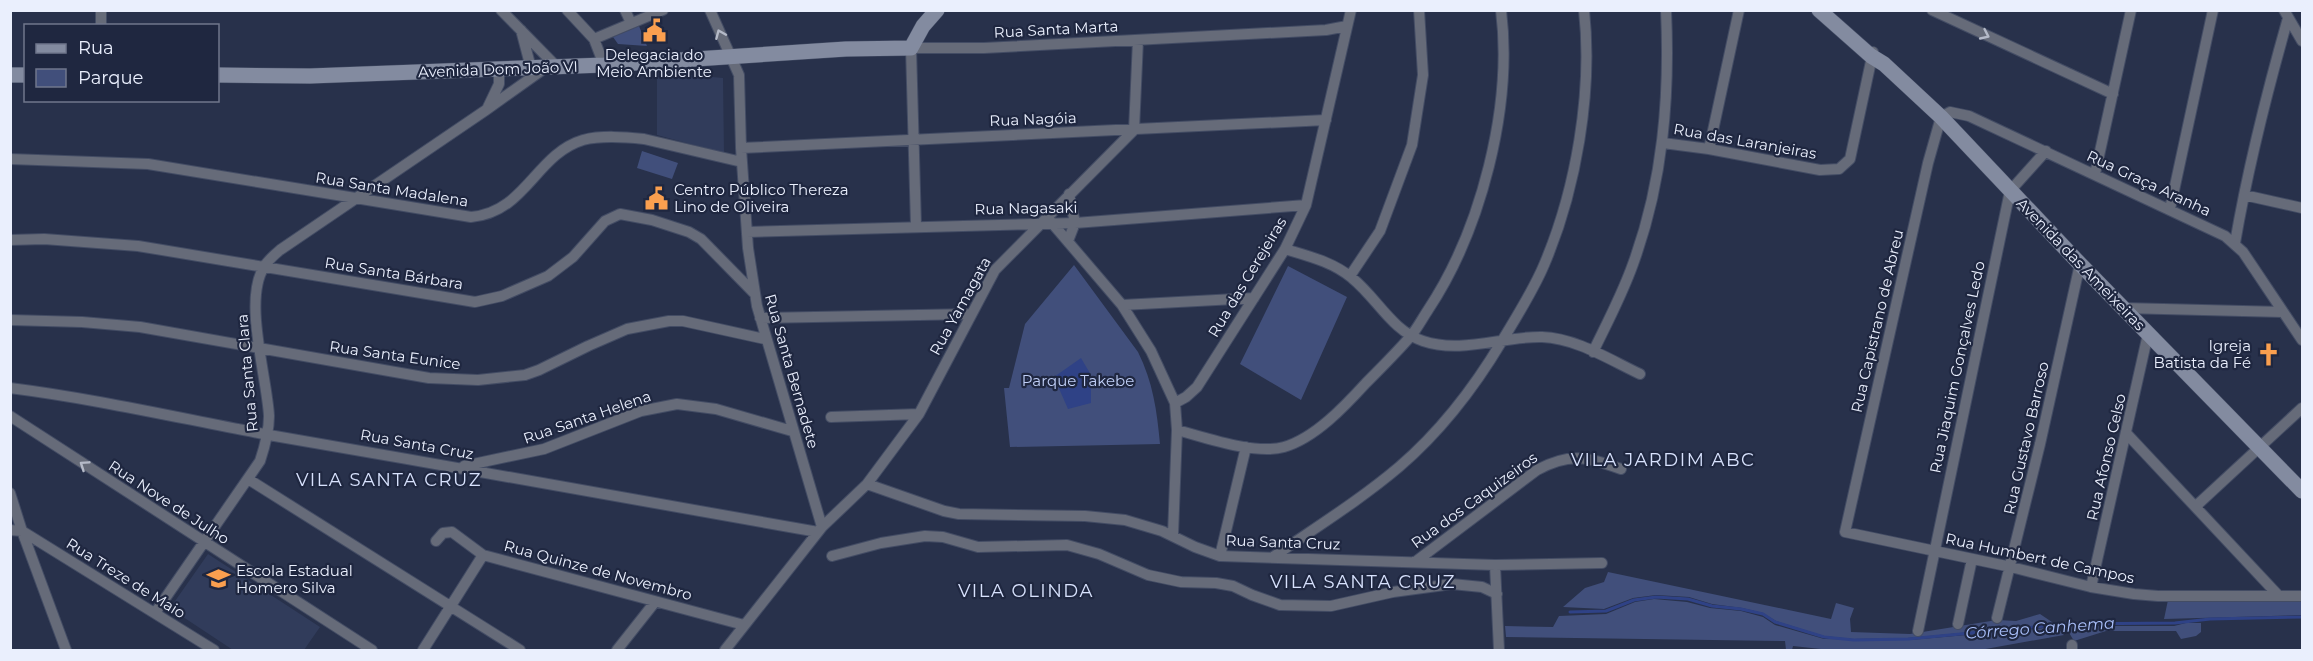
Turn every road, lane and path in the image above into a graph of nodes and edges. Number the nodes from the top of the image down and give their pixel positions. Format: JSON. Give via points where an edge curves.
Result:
{"nodes":[{"id":1,"x":501,"y":10,"type":"edge"},
{"id":2,"x":567,"y":10,"type":"edge"},
{"id":3,"x":625,"y":10,"type":"edge"},
{"id":4,"x":663,"y":10,"type":"edge"},
{"id":5,"x":710,"y":10,"type":"edge"},
{"id":6,"x":937,"y":10,"type":"edge"},
{"id":7,"x":1351,"y":10,"type":"edge"},
{"id":8,"x":1419,"y":10,"type":"edge"},
{"id":9,"x":1501,"y":10,"type":"edge"},
{"id":10,"x":1584,"y":10,"type":"edge"},
{"id":11,"x":1666,"y":10,"type":"edge"},
{"id":12,"x":1739,"y":10,"type":"edge"},
{"id":13,"x":1820,"y":10,"type":"edge"},
{"id":14,"x":1831,"y":10,"type":"edge"},
{"id":15,"x":1932,"y":10,"type":"edge"},
{"id":16,"x":2213,"y":10,"type":"edge"},
{"id":17,"x":2129,"y":11,"type":"edge"},
{"id":18,"x":2286,"y":14,"type":"edge"},
{"id":19,"x":631,"y":23,"type":"junction"},
{"id":20,"x":1347,"y":26,"type":"junction"},
{"id":21,"x":521,"y":30,"type":"junction"},
{"id":22,"x":594,"y":39,"type":"junction"},
{"id":23,"x":1138,"y":39,"type":"junction"},
{"id":24,"x":2302,"y":41,"type":"edge"},
{"id":25,"x":911,"y":48,"type":"junction"},
{"id":26,"x":1876,"y":57,"type":"junction"},
{"id":27,"x":730,"y":58,"type":"junction"},
{"id":28,"x":604,"y":65,"type":"junction"},
{"id":29,"x":544,"y":67,"type":"junction"},
{"id":30,"x":499,"y":68,"type":"junction"},
{"id":31,"x":219,"y":75,"type":"edge"},
{"id":32,"x":499,"y":84,"type":"junction"},
{"id":33,"x":516,"y":87,"type":"junction"},
{"id":34,"x":2113,"y":94,"type":"junction"},
{"id":35,"x":486,"y":110,"type":"junction"},
{"id":36,"x":1941,"y":117,"type":"junction"},
{"id":37,"x":1326,"y":120,"type":"junction"},
{"id":38,"x":1134,"y":130,"type":"junction"},
{"id":39,"x":913,"y":139,"type":"junction"},
{"id":40,"x":1663,"y":142,"type":"junction"},
{"id":41,"x":741,"y":148,"type":"junction"},
{"id":42,"x":1709,"y":149,"type":"junction"},
{"id":43,"x":2046,"y":151,"type":"junction"},
{"id":44,"x":10,"y":159,"type":"edge"},
{"id":45,"x":742,"y":162,"type":"junction"},
{"id":46,"x":2095,"y":174,"type":"junction"},
{"id":47,"x":2010,"y":191,"type":"junction"},
{"id":48,"x":1069,"y":194,"type":"junction"},
{"id":49,"x":2244,"y":195,"type":"junction"},
{"id":50,"x":354,"y":198,"type":"junction"},
{"id":51,"x":1306,"y":205,"type":"junction"},
{"id":52,"x":2302,"y":208,"type":"edge"},
{"id":53,"x":2170,"y":209,"type":"junction"},
{"id":54,"x":1041,"y":223,"type":"junction"},
{"id":55,"x":1052,"y":223,"type":"junction"},
{"id":56,"x":1075,"y":223,"type":"junction"},
{"id":57,"x":916,"y":226,"type":"junction"},
{"id":58,"x":747,"y":232,"type":"junction"},
{"id":59,"x":10,"y":240,"type":"edge"},
{"id":60,"x":1068,"y":241,"type":"junction"},
{"id":61,"x":2235,"y":243,"type":"junction"},
{"id":62,"x":1285,"y":249,"type":"junction"},
{"id":63,"x":2080,"y":264,"type":"junction"},
{"id":64,"x":264,"y":266,"type":"junction"},
{"id":65,"x":1350,"y":276,"type":"junction"},
{"id":66,"x":755,"y":294,"type":"junction"},
{"id":67,"x":1254,"y":298,"type":"junction"},
{"id":68,"x":1122,"y":305,"type":"junction"},
{"id":69,"x":2123,"y":308,"type":"junction"},
{"id":70,"x":2283,"y":312,"type":"junction"},
{"id":71,"x":971,"y":314,"type":"junction"},
{"id":72,"x":760,"y":318,"type":"junction"},
{"id":73,"x":10,"y":320,"type":"edge"},
{"id":74,"x":2148,"y":334,"type":"junction"},
{"id":75,"x":1411,"y":336,"type":"junction"},
{"id":76,"x":765,"y":339,"type":"junction"},
{"id":77,"x":2302,"y":340,"type":"edge"},
{"id":78,"x":1502,"y":341,"type":"junction"},
{"id":79,"x":260,"y":349,"type":"junction"},
{"id":80,"x":1593,"y":352,"type":"junction"},
{"id":81,"x":1640,"y":374,"type":"dead end"},
{"id":82,"x":10,"y":388,"type":"edge"},
{"id":83,"x":1174,"y":403,"type":"junction"},
{"id":84,"x":2302,"y":408,"type":"edge"},
{"id":85,"x":919,"y":414,"type":"junction"},
{"id":86,"x":10,"y":416,"type":"edge"},
{"id":87,"x":831,"y":417,"type":"dead end"},
{"id":88,"x":1177,"y":430,"type":"junction"},
{"id":89,"x":792,"y":431,"type":"junction"},
{"id":90,"x":2127,"y":434,"type":"junction"},
{"id":91,"x":268,"y":435,"type":"junction"},
{"id":92,"x":1246,"y":447,"type":"junction"},
{"id":93,"x":2259,"y":447,"type":"junction"},
{"id":94,"x":460,"y":467,"type":"junction"},
{"id":95,"x":1621,"y":469,"type":"dead end"},
{"id":96,"x":248,"y":479,"type":"junction"},
{"id":97,"x":867,"y":484,"type":"junction"},
{"id":98,"x":2302,"y":491,"type":"edge"},
{"id":99,"x":10,"y":493,"type":"edge"},
{"id":100,"x":2196,"y":506,"type":"junction"},
{"id":101,"x":820,"y":530,"type":"junction"},
{"id":102,"x":16,"y":531,"type":"edge"},
{"id":103,"x":1845,"y":532,"type":"joint"},
{"id":104,"x":1173,"y":535,"type":"junction"},
{"id":105,"x":436,"y":541,"type":"dead end"},
{"id":106,"x":204,"y":543,"type":"junction"},
{"id":107,"x":1934,"y":550,"type":"junction"},
{"id":108,"x":483,"y":555,"type":"junction"},
{"id":109,"x":832,"y":556,"type":"dead end"},
{"id":110,"x":1220,"y":556,"type":"junction"},
{"id":111,"x":1273,"y":557,"type":"junction"},
{"id":112,"x":1972,"y":559,"type":"junction"},
{"id":113,"x":1415,"y":562,"type":"junction"},
{"id":114,"x":1602,"y":563,"type":"dead end"},
{"id":115,"x":1495,"y":565,"type":"junction"},
{"id":116,"x":2011,"y":567,"type":"junction"},
{"id":117,"x":2091,"y":587,"type":"junction"},
{"id":118,"x":1497,"y":594,"type":"junction"},
{"id":119,"x":2278,"y":595,"type":"junction"},
{"id":120,"x":2302,"y":596,"type":"edge"},
{"id":121,"x":655,"y":602,"type":"junction"},
{"id":122,"x":451,"y":607,"type":"junction"},
{"id":123,"x":155,"y":613,"type":"junction"},
{"id":124,"x":1997,"y":618,"type":"dead end"},
{"id":125,"x":1958,"y":624,"type":"dead end"},
{"id":126,"x":744,"y":625,"type":"junction"},
{"id":127,"x":1918,"y":631,"type":"dead end"},
{"id":128,"x":66,"y":651,"type":"edge"},
{"id":129,"x":214,"y":651,"type":"edge"},
{"id":130,"x":372,"y":651,"type":"edge"},
{"id":131,"x":423,"y":651,"type":"edge"},
{"id":132,"x":520,"y":651,"type":"edge"},
{"id":133,"x":617,"y":651,"type":"edge"},
{"id":134,"x":725,"y":651,"type":"edge"},
{"id":135,"x":1499,"y":651,"type":"edge"}],
"edges":[{"from":1,"to":21,"type":"street"},
{"from":2,"to":22,"type":"street"},
{"from":3,"to":19,"type":"street"},
{"from":4,"to":19,"type":"street"},
{"from":27,"to":5,"type":"street","name":"Rua Santa Bernadete","one_way":true},
{"from":6,"to":25,"type":"street"},
{"from":7,"to":20,"type":"street","name":"Rua das Cerejeiras"},
{"from":8,"to":65,"type":"street","via":[[1423,75],[1412,145],[1380,231]]},
{"from":9,"to":75,"type":"street","via":[[1500,109],[1488,169],[1478,205],[1450,272]]},
{"from":10,"to":78,"type":"street","via":[[1587,37],[1583,116],[1571,177],[1544,266]]},
{"from":11,"to":40,"type":"street","via":[[1668,63]]},
{"from":12,"to":42,"type":"street"},
{"from":13,"to":26,"type":"street","name":"Avenida das Ameixeiras"},
{"from":14,"to":26,"type":"street","name":"Avenida das Ameixeiras"},
{"from":15,"to":34,"type":"street","one_way":true},
{"from":16,"to":53,"type":"street"},
{"from":17,"to":34,"type":"street"},
{"from":18,"to":24,"type":"street"},
{"from":18,"to":49,"type":"street"},
{"from":19,"to":22,"type":"street"},
{"from":20,"to":23,"type":"street","name":"Rua Santa Marta"},
{"from":20,"to":37,"type":"street","name":"Rua das Cerejeiras"},
{"from":21,"to":29,"type":"street"},
{"from":21,"to":29,"type":"street"},
{"from":22,"to":28,"type":"street"},
{"from":23,"to":25,"type":"street","name":"Rua Santa Marta"},
{"from":23,"to":38,"type":"street"},
{"from":25,"to":27,"type":"street","name":"Avenida Dom João VI"},
{"from":25,"to":39,"type":"street"},
{"from":26,"to":36,"type":"street","name":"Avenida das Ameixeiras"},
{"from":26,"to":42,"type":"street","name":"Rua das Laranjeiras","via":[[1850,159],[1839,169],[1820,170]]},
{"from":27,"to":28,"type":"street","name":"Avenida Dom João VI"},
{"from":27,"to":41,"type":"street","name":"Rua Santa Bernadete","via":[[739,75]]},
{"from":28,"to":29,"type":"street","name":"Avenida Dom João VI"},
{"from":29,"to":30,"type":"street","name":"Avenida Dom João VI"},
{"from":29,"to":33,"type":"street"},
{"from":30,"to":31,"type":"street","name":"Avenida Dom João VI"},
{"from":30,"to":32,"type":"street"},
{"from":32,"to":33,"type":"street"},
{"from":32,"to":35,"type":"street"},
{"from":33,"to":35,"type":"street"},
{"from":34,"to":46,"type":"street"},
{"from":35,"to":50,"type":"street"},
{"from":36,"to":43,"type":"street","name":"Rua Graça Aranha","via":[[1950,112],[1969,116]]},
{"from":36,"to":47,"type":"street","name":"Avenida das Ameixeiras"},
{"from":36,"to":103,"type":"street","name":"Rua Capistrano de Abreu"},
{"from":37,"to":38,"type":"street","name":"Rua Nagóia"},
{"from":37,"to":51,"type":"street","name":"Rua das Cerejeiras"},
{"from":38,"to":39,"type":"street","name":"Rua Nagóia"},
{"from":38,"to":48,"type":"street","name":"Rua Yamagata"},
{"from":39,"to":41,"type":"street","name":"Rua Nagóia"},
{"from":39,"to":57,"type":"street"},
{"from":40,"to":42,"type":"street","name":"Rua das Laranjeiras"},
{"from":40,"to":80,"type":"street","via":[[1633,265]]},
{"from":41,"to":45,"type":"street","name":"Rua Santa Bernadete"},
{"from":43,"to":46,"type":"street","name":"Rua Graça Aranha"},
{"from":43,"to":47,"type":"street"},
{"from":44,"to":50,"type":"street","name":"Rua Santa Madalena","via":[[148,164]]},
{"from":45,"to":50,"type":"street","name":"Rua Santa Madalena","via":[[644,139],[594,138],[558,154],[513,201],[483,216]]},
{"from":45,"to":58,"type":"street","name":"Rua Santa Bernadete"},
{"from":46,"to":53,"type":"street","name":"Rua Graça Aranha"},
{"from":47,"to":63,"type":"street","name":"Avenida das Ameixeiras"},
{"from":47,"to":107,"type":"street","name":"Rua Jiaquim Gonçalves Ledo"},
{"from":48,"to":54,"type":"street","name":"Rua Yamagata"},
{"from":48,"to":56,"type":"street"},
{"from":49,"to":52,"type":"street"},
{"from":49,"to":61,"type":"street"},
{"from":50,"to":64,"type":"street","via":[[280,250]]},
{"from":51,"to":56,"type":"street","name":"Rua Nagasaki"},
{"from":51,"to":62,"type":"street","name":"Rua das Cerejeiras"},
{"from":53,"to":61,"type":"street","name":"Rua Graça Aranha"},
{"from":54,"to":55,"type":"street","name":"Rua Nagasaki"},
{"from":54,"to":57,"type":"street","name":"Rua Nagasaki"},
{"from":54,"to":71,"type":"street","name":"Rua Yamagata","via":[[994,270]]},
{"from":55,"to":56,"type":"street","name":"Rua Nagasaki"},
{"from":55,"to":60,"type":"street"},
{"from":56,"to":60,"type":"street"},
{"from":57,"to":58,"type":"street","name":"Rua Nagasaki"},
{"from":58,"to":66,"type":"street","name":"Rua Santa Bernadete"},
{"from":59,"to":64,"type":"street","name":"Rua Santa Bárbara","via":[[138,246]]},
{"from":60,"to":68,"type":"street"},
{"from":61,"to":70,"type":"street","name":"Rua Graça Aranha"},
{"from":62,"to":65,"type":"street","via":[[1318,259]]},
{"from":62,"to":67,"type":"street","name":"Rua das Cerejeiras"},
{"from":63,"to":69,"type":"street","name":"Avenida das Ameixeiras"},
{"from":63,"to":116,"type":"street","name":"Rua Gustavo Barroso"},
{"from":64,"to":66,"type":"street","name":"Rua Santa Bárbara","via":[[475,302],[502,296],[548,276],[573,258],[605,221],[621,214],[652,220],[701,239]]},
{"from":64,"to":79,"type":"street","name":"Rua Santa Clara","via":[[256,295]]},
{"from":65,"to":75,"type":"street"},
{"from":66,"to":72,"type":"street","name":"Rua Santa Bernadete"},
{"from":67,"to":68,"type":"street"},
{"from":67,"to":83,"type":"street","name":"Rua das Cerejeiras","via":[[1197,387]]},
{"from":68,"to":83,"type":"street","via":[[1151,351]]},
{"from":69,"to":70,"type":"street"},
{"from":69,"to":74,"type":"street","name":"Avenida das Ameixeiras"},
{"from":70,"to":77,"type":"street","name":"Rua Graça Aranha"},
{"from":71,"to":72,"type":"street"},
{"from":71,"to":85,"type":"street","name":"Rua Yamagata"},
{"from":72,"to":76,"type":"street","name":"Rua Santa Bernadete"},
{"from":73,"to":79,"type":"street","name":"Rua Santa Eunice","via":[[140,327]]},
{"from":74,"to":90,"type":"street","name":"Rua Afonso Celso"},
{"from":74,"to":93,"type":"street","name":"Avenida das Ameixeiras"},
{"from":75,"to":78,"type":"street","via":[[1437,344]]},
{"from":75,"to":92,"type":"street","via":[[1356,395],[1314,431],[1284,447]]},
{"from":76,"to":79,"type":"street","name":"Rua Santa Eunice","via":[[669,321],[615,333],[525,375],[478,380],[429,378]]},
{"from":76,"to":89,"type":"street","name":"Rua Santa Bernadete"},
{"from":78,"to":80,"type":"street","via":[[1544,337]]},
{"from":78,"to":111,"type":"street","via":[[1472,389],[1413,455]]},
{"from":79,"to":91,"type":"street","name":"Rua Santa Clara"},
{"from":80,"to":81,"type":"street"},
{"from":82,"to":91,"type":"street","name":"Rua Santa Cruz"},
{"from":83,"to":88,"type":"street"},
{"from":84,"to":93,"type":"street"},
{"from":85,"to":87,"type":"street"},
{"from":85,"to":97,"type":"street","name":"Rua Yamagata"},
{"from":106,"to":86,"type":"street","name":"Rua Nove de Julho","one_way":true},
{"from":88,"to":92,"type":"street"},
{"from":88,"to":104,"type":"street"},
{"from":89,"to":94,"type":"street","name":"Rua Santa Helena","via":[[716,408],[677,404],[641,411],[544,449]]},
{"from":89,"to":101,"type":"street","name":"Rua Santa Bernadete"},
{"from":90,"to":100,"type":"street"},
{"from":90,"to":117,"type":"street","name":"Rua Afonso Celso"},
{"from":91,"to":94,"type":"street","name":"Rua Santa Cruz"},
{"from":91,"to":96,"type":"street","name":"Rua Santa Clara","via":[[260,461]]},
{"from":92,"to":110,"type":"street"},
{"from":93,"to":98,"type":"street","name":"Avenida das Ameixeiras"},
{"from":93,"to":100,"type":"street"},
{"from":94,"to":101,"type":"street","name":"Rua Santa Cruz"},
{"from":95,"to":113,"type":"street","name":"Rua dos Caquizeiros","via":[[1578,457],[1548,463]]},
{"from":96,"to":106,"type":"street","name":"Rua Santa Clara"},
{"from":96,"to":122,"type":"street"},
{"from":97,"to":101,"type":"street","name":"Rua Yamagata"},
{"from":97,"to":104,"type":"street","name":"Rua Santa Cruz","via":[[944,511],[1103,517]]},
{"from":99,"to":102,"type":"street"},
{"from":100,"to":119,"type":"street"},
{"from":101,"to":126,"type":"street","name":"Rua Yamagata"},
{"from":102,"to":123,"type":"street","name":"Rua Treze de Maio"},
{"from":102,"to":128,"type":"street"},
{"from":103,"to":107,"type":"street","name":"Rua Humbert de Campos"},
{"from":104,"to":110,"type":"street","name":"Rua Santa Cruz"},
{"from":105,"to":108,"type":"street","via":[[443,533],[452,532]]},
{"from":106,"to":123,"type":"street","name":"Rua Santa Clara"},
{"from":106,"to":130,"type":"street","name":"Rua Nove de Julho"},
{"from":107,"to":112,"type":"street","name":"Rua Humbert de Campos"},
{"from":107,"to":127,"type":"street","name":"Rua Jiaquim Gonçalves Ledo"},
{"from":108,"to":121,"type":"street","name":"Rua Quinze de Novembro"},
{"from":108,"to":122,"type":"street","name":"Rua Quinze de Novembro"},
{"from":109,"to":118,"type":"street","via":[[881,543],[943,537],[978,547],[1067,545],[1148,575],[1181,582],[1216,582],[1280,604],[1330,606],[1393,591],[1452,584],[1482,587]]},
{"from":110,"to":111,"type":"street","name":"Rua Santa Cruz"},
{"from":111,"to":113,"type":"street","name":"Rua Santa Cruz"},
{"from":112,"to":116,"type":"street","name":"Rua Humbert de Campos"},
{"from":112,"to":125,"type":"street"},
{"from":113,"to":115,"type":"street","name":"Rua Santa Cruz"},
{"from":114,"to":115,"type":"street","name":"Rua Santa Cruz"},
{"from":115,"to":118,"type":"street"},
{"from":116,"to":117,"type":"street","name":"Rua Humbert de Campos"},
{"from":116,"to":124,"type":"street","name":"Rua Gustavo Barroso"},
{"from":117,"to":119,"type":"street","name":"Rua Humbert de Campos","via":[[2158,596]]},
{"from":118,"to":135,"type":"street"},
{"from":119,"to":120,"type":"street","name":"Rua Humbert de Campos"},
{"from":121,"to":126,"type":"street","name":"Rua Quinze de Novembro"},
{"from":121,"to":133,"type":"street"},
{"from":122,"to":131,"type":"street","name":"Rua Quinze de Novembro"},
{"from":122,"to":132,"type":"street"},
{"from":123,"to":129,"type":"street","name":"Rua Treze de Maio"},
{"from":126,"to":134,"type":"street","name":"Rua Yamagata"}]}
